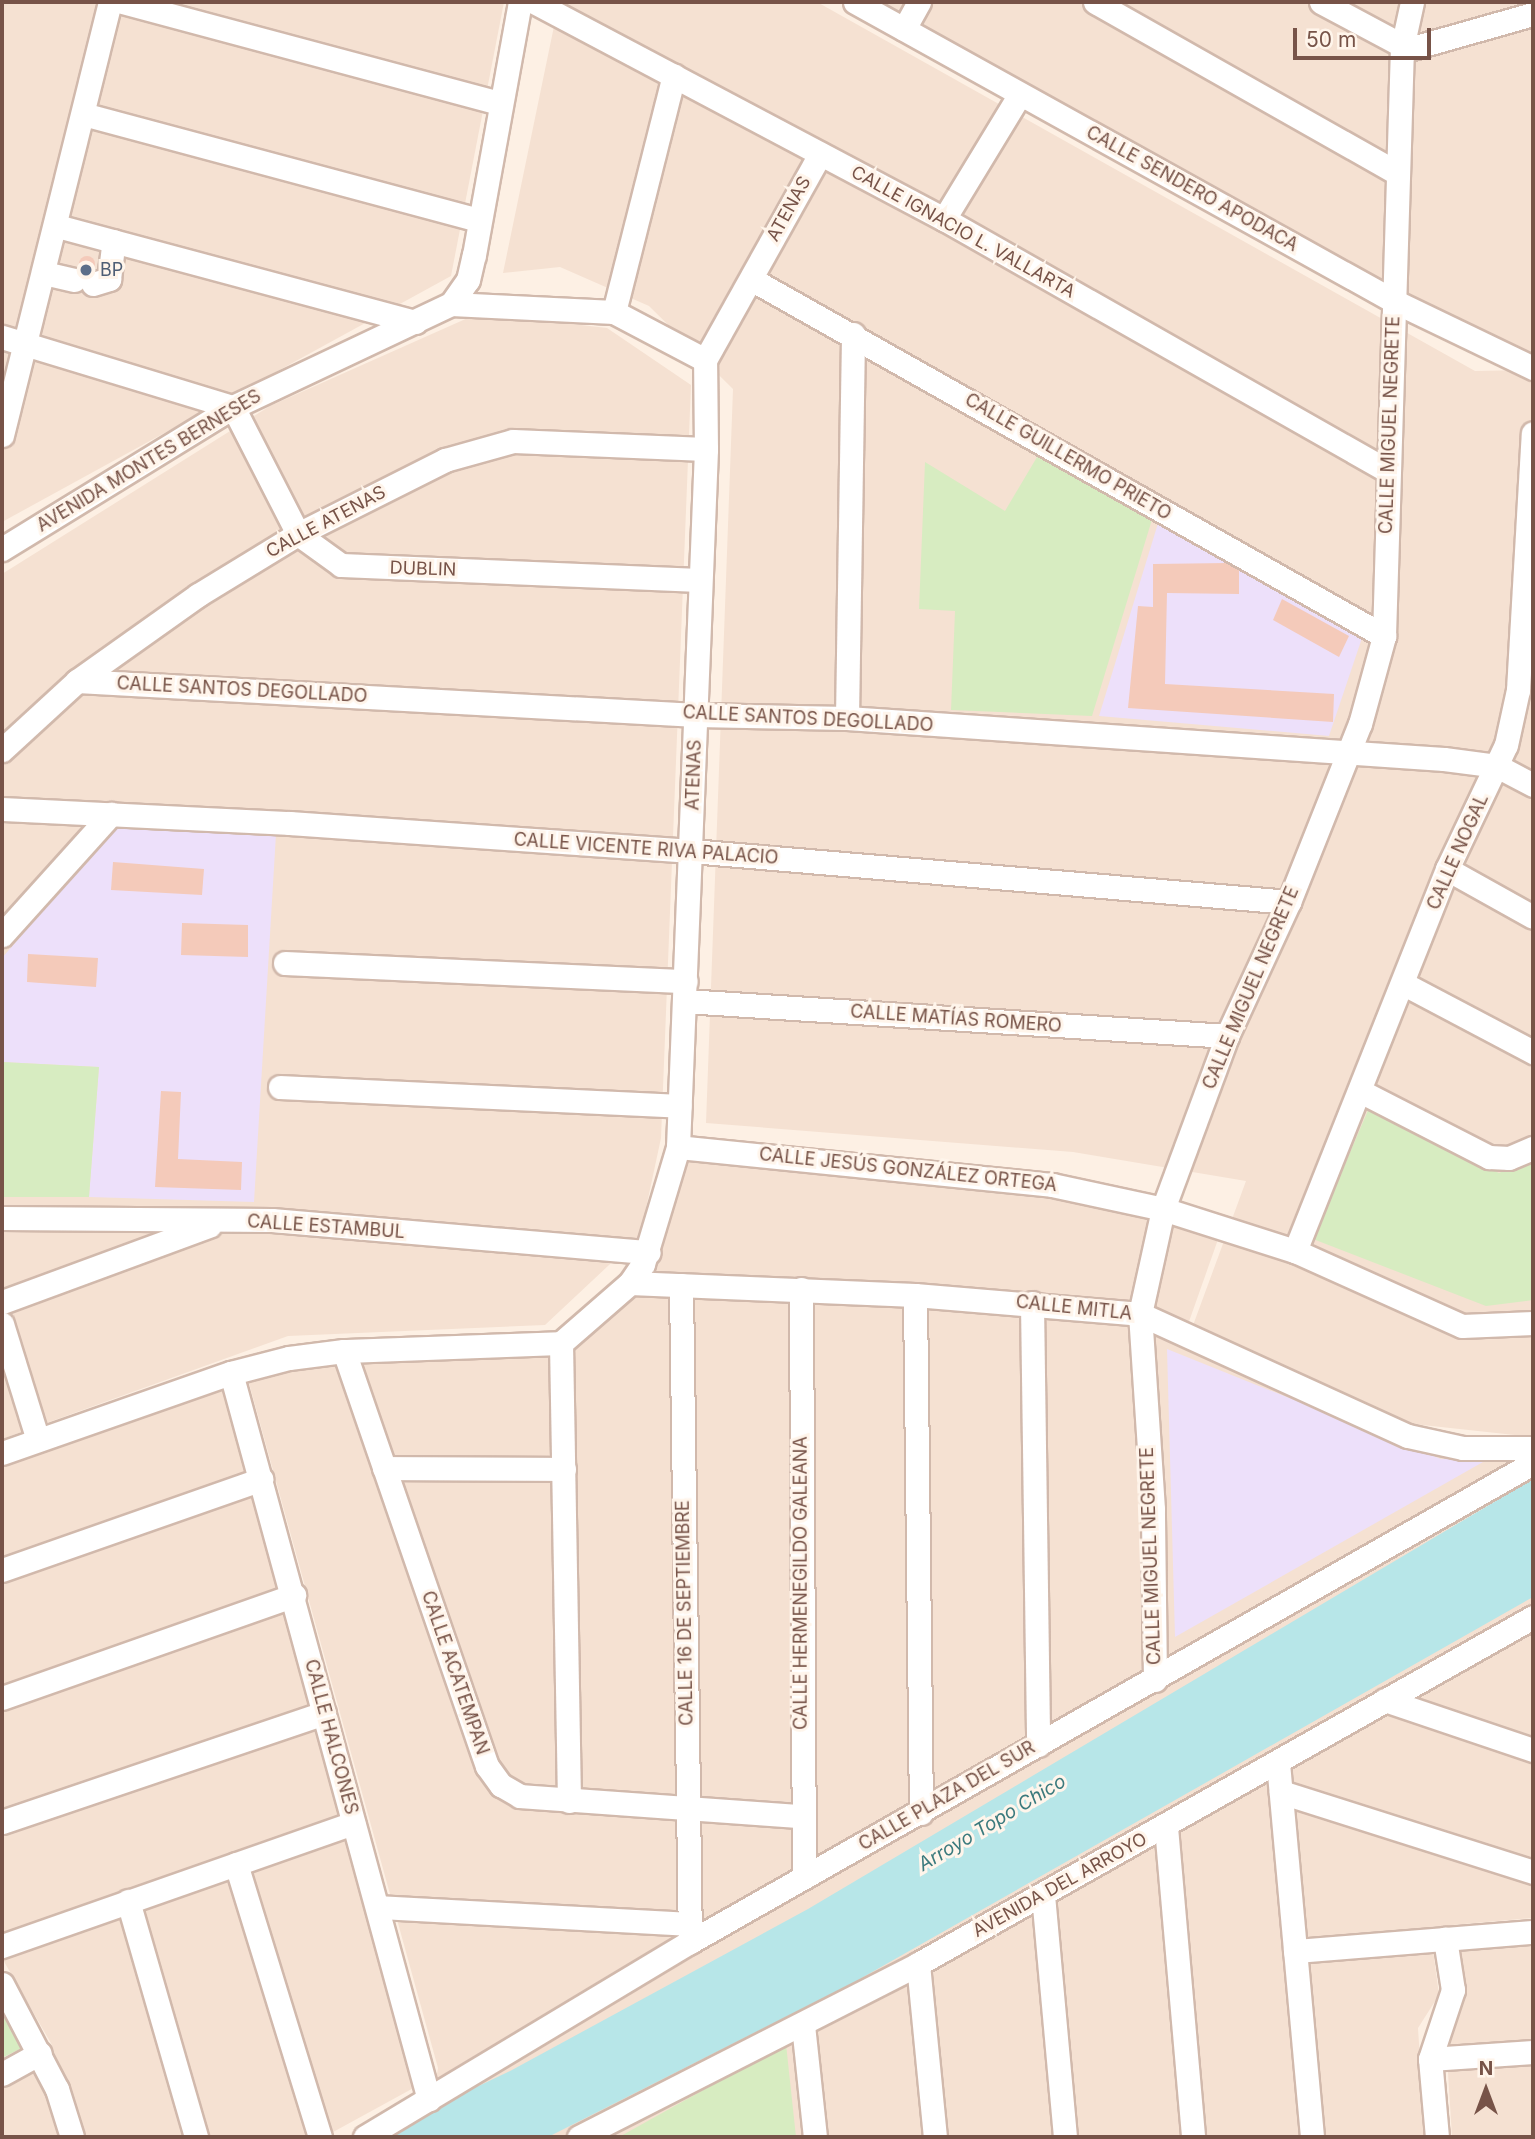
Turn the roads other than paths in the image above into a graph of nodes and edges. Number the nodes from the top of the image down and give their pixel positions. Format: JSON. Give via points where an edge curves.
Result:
{"nodes":[{"id":1,"x":110,"y":2,"type":"edge"},
{"id":2,"x":121,"y":2,"type":"edge"},
{"id":3,"x":520,"y":2,"type":"edge"},
{"id":4,"x":534,"y":2,"type":"edge"},
{"id":5,"x":855,"y":2,"type":"edge"},
{"id":6,"x":919,"y":2,"type":"edge"},
{"id":7,"x":1094,"y":2,"type":"edge"},
{"id":8,"x":1321,"y":2,"type":"edge"},
{"id":9,"x":1412,"y":2,"type":"edge"},
{"id":10,"x":1533,"y":14,"type":"edge"},
{"id":11,"x":904,"y":29,"type":"junction"},
{"id":12,"x":1402,"y":48,"type":"junction"},
{"id":13,"x":674,"y":75,"type":"junction"},
{"id":14,"x":1020,"y":94,"type":"junction"},
{"id":15,"x":499,"y":103,"type":"junction"},
{"id":16,"x":83,"y":114,"type":"junction"},
{"id":17,"x":820,"y":154,"type":"junction"},
{"id":18,"x":1397,"y":173,"type":"junction"},
{"id":19,"x":944,"y":219,"type":"junction"},
{"id":20,"x":479,"y":220,"type":"junction"},
{"id":21,"x":57,"y":226,"type":"junction"},
{"id":22,"x":114,"y":242,"type":"junction"},
{"id":23,"x":44,"y":273,"type":"junction"},
{"id":24,"x":751,"y":279,"type":"junction"},
{"id":25,"x":1394,"y":301,"type":"junction"},
{"id":26,"x":451,"y":304,"type":"junction"},
{"id":27,"x":614,"y":312,"type":"junction"},
{"id":28,"x":415,"y":322,"type":"junction"},
{"id":29,"x":852,"y":334,"type":"junction"},
{"id":30,"x":2,"y":337,"type":"edge"},
{"id":31,"x":26,"y":343,"type":"junction"},
{"id":32,"x":705,"y":360,"type":"junction"},
{"id":33,"x":1533,"y":369,"type":"edge"},
{"id":34,"x":233,"y":407,"type":"junction"},
{"id":35,"x":1533,"y":433,"type":"edge"},
{"id":36,"x":2,"y":435,"type":"edge"},
{"id":37,"x":706,"y":449,"type":"junction"},
{"id":38,"x":1388,"y":471,"type":"junction"},
{"id":39,"x":1532,"y":519,"type":"edge"},
{"id":40,"x":298,"y":534,"type":"junction"},
{"id":41,"x":2,"y":549,"type":"edge"},
{"id":42,"x":700,"y":580,"type":"junction"},
{"id":43,"x":1384,"y":636,"type":"junction"},
{"id":44,"x":1527,"y":649,"type":"edge"},
{"id":45,"x":77,"y":681,"type":"junction"},
{"id":46,"x":696,"y":715,"type":"junction"},
{"id":47,"x":847,"y":718,"type":"junction"},
{"id":48,"x":2,"y":750,"type":"edge"},
{"id":49,"x":1346,"y":755,"type":"junction"},
{"id":50,"x":1497,"y":766,"type":"junction"},
{"id":51,"x":1533,"y":785,"type":"edge"},
{"id":52,"x":2,"y":809,"type":"edge"},
{"id":53,"x":111,"y":814,"type":"junction"},
{"id":54,"x":691,"y":851,"type":"junction"},
{"id":55,"x":1447,"y":869,"type":"junction"},
{"id":56,"x":1289,"y":902,"type":"junction"},
{"id":57,"x":1533,"y":917,"type":"edge"},
{"id":58,"x":2,"y":935,"type":"edge"},
{"id":59,"x":285,"y":963,"type":"dead end"},
{"id":60,"x":1404,"y":984,"type":"junction"},
{"id":61,"x":686,"y":991,"type":"junction"},
{"id":62,"x":1227,"y":1036,"type":"junction"},
{"id":63,"x":1533,"y":1052,"type":"edge"},
{"id":64,"x":280,"y":1087,"type":"dead end"},
{"id":65,"x":1362,"y":1092,"type":"junction"},
{"id":66,"x":680,"y":1107,"type":"junction"},
{"id":67,"x":678,"y":1147,"type":"junction"},
{"id":68,"x":1533,"y":1148,"type":"edge"},
{"id":69,"x":1163,"y":1209,"type":"junction"},
{"id":70,"x":2,"y":1218,"type":"edge"},
{"id":71,"x":221,"y":1221,"type":"junction"},
{"id":72,"x":1295,"y":1251,"type":"junction"},
{"id":73,"x":649,"y":1252,"type":"junction"},
{"id":74,"x":629,"y":1283,"type":"junction"},
{"id":75,"x":681,"y":1285,"type":"junction"},
{"id":76,"x":801,"y":1289,"type":"junction"},
{"id":77,"x":915,"y":1295,"type":"junction"},
{"id":78,"x":2,"y":1302,"type":"edge"},
{"id":79,"x":1031,"y":1303,"type":"junction"},
{"id":80,"x":1139,"y":1314,"type":"junction"},
{"id":81,"x":1533,"y":1323,"type":"edge"},
{"id":82,"x":2,"y":1324,"type":"edge"},
{"id":83,"x":561,"y":1343,"type":"junction"},
{"id":84,"x":344,"y":1351,"type":"junction"},
{"id":85,"x":232,"y":1373,"type":"junction"},
{"id":86,"x":38,"y":1440,"type":"junction"},
{"id":87,"x":1533,"y":1448,"type":"edge"},
{"id":88,"x":2,"y":1453,"type":"edge"},
{"id":89,"x":1533,"y":1462,"type":"edge"},
{"id":90,"x":384,"y":1468,"type":"junction"},
{"id":91,"x":564,"y":1469,"type":"junction"},
{"id":92,"x":261,"y":1479,"type":"junction"},
{"id":93,"x":2,"y":1570,"type":"edge"},
{"id":94,"x":293,"y":1595,"type":"junction"},
{"id":95,"x":1530,"y":1623,"type":"edge"},
{"id":96,"x":1155,"y":1680,"type":"junction"},
{"id":97,"x":2,"y":1698,"type":"edge"},
{"id":98,"x":1385,"y":1700,"type":"junction"},
{"id":99,"x":324,"y":1713,"type":"junction"},
{"id":100,"x":1038,"y":1745,"type":"junction"},
{"id":101,"x":1533,"y":1750,"type":"edge"},
{"id":102,"x":1278,"y":1763,"type":"junction"},
{"id":103,"x":1281,"y":1792,"type":"junction"},
{"id":104,"x":569,"y":1801,"type":"junction"},
{"id":105,"x":687,"y":1810,"type":"junction"},
{"id":106,"x":921,"y":1813,"type":"junction"},
{"id":107,"x":800,"y":1816,"type":"junction"},
{"id":108,"x":2,"y":1822,"type":"edge"},
{"id":109,"x":353,"y":1823,"type":"junction"},
{"id":110,"x":1166,"y":1827,"type":"junction"},
{"id":111,"x":236,"y":1864,"type":"junction"},
{"id":112,"x":1533,"y":1872,"type":"edge"},
{"id":113,"x":804,"y":1877,"type":"junction"},
{"id":114,"x":1043,"y":1895,"type":"junction"},
{"id":115,"x":128,"y":1900,"type":"junction"},
{"id":116,"x":378,"y":1907,"type":"junction"},
{"id":117,"x":1533,"y":1932,"type":"edge"},
{"id":118,"x":690,"y":1933,"type":"junction"},
{"id":119,"x":1445,"y":1939,"type":"junction"},
{"id":120,"x":2,"y":1946,"type":"edge"},
{"id":121,"x":1295,"y":1951,"type":"junction"},
{"id":122,"x":918,"y":1964,"type":"junction"},
{"id":123,"x":2,"y":1984,"type":"edge"},
{"id":124,"x":803,"y":2025,"type":"junction"},
{"id":125,"x":1533,"y":2052,"type":"edge"},
{"id":126,"x":40,"y":2053,"type":"junction"},
{"id":127,"x":1430,"y":2059,"type":"junction"},
{"id":128,"x":2,"y":2074,"type":"edge"},
{"id":129,"x":429,"y":2100,"type":"junction"},
{"id":130,"x":72,"y":2137,"type":"edge"},
{"id":131,"x":196,"y":2137,"type":"edge"},
{"id":132,"x":320,"y":2137,"type":"edge"},
{"id":133,"x":365,"y":2137,"type":"edge"},
{"id":134,"x":579,"y":2137,"type":"edge"},
{"id":135,"x":816,"y":2137,"type":"edge"},
{"id":136,"x":935,"y":2137,"type":"edge"},
{"id":137,"x":1065,"y":2137,"type":"edge"},
{"id":138,"x":1193,"y":2137,"type":"edge"},
{"id":139,"x":1312,"y":2137,"type":"edge"},
{"id":140,"x":1437,"y":2137,"type":"edge"}],
"edges":[{"from":1,"to":16,"type":"street"},
{"from":2,"to":15,"type":"street"},
{"from":3,"to":15,"type":"street"},
{"from":4,"to":13,"type":"street","name":"CALLE IGNACIO L. VALLARTA"},
{"from":5,"to":11,"type":"street","name":"CALLE SENDERO APODACA"},
{"from":6,"to":11,"type":"street"},
{"from":7,"to":18,"type":"street"},
{"from":8,"to":12,"type":"street"},
{"from":9,"to":12,"type":"street","name":"CALLE MIGUEL NEGRETE"},
{"from":10,"to":12,"type":"street","via":[[1425,48]]},
{"from":11,"to":14,"type":"street","name":"CALLE SENDERO APODACA"},
{"from":12,"to":18,"type":"street","name":"CALLE MIGUEL NEGRETE"},
{"from":13,"to":17,"type":"street","name":"CALLE IGNACIO L. VALLARTA"},
{"from":13,"to":27,"type":"street"},
{"from":14,"to":19,"type":"street"},
{"from":14,"to":25,"type":"street","name":"CALLE SENDERO APODACA"},
{"from":15,"to":20,"type":"street"},
{"from":16,"to":20,"type":"street"},
{"from":16,"to":21,"type":"street"},
{"from":17,"to":19,"type":"street","name":"CALLE IGNACIO L. VALLARTA"},
{"from":17,"to":24,"type":"street","name":"ATENAS"},
{"from":18,"to":25,"type":"street","name":"CALLE MIGUEL NEGRETE"},
{"from":19,"to":38,"type":"street","name":"CALLE IGNACIO L. VALLARTA"},
{"from":20,"to":26,"type":"street","via":[[468,280]]},
{"from":21,"to":22,"type":"street"},
{"from":21,"to":23,"type":"street"},
{"from":22,"to":23,"type":"street","via":[[109,279],[83,282]]},
{"from":22,"to":28,"type":"street"},
{"from":23,"to":31,"type":"street"},
{"from":24,"to":29,"type":"street","name":"CALLE GUILLERMO PRIETO"},
{"from":24,"to":32,"type":"street","name":"ATENAS"},
{"from":25,"to":33,"type":"street","name":"CALLE SENDERO APODACA"},
{"from":25,"to":38,"type":"street","name":"CALLE MIGUEL NEGRETE"},
{"from":26,"to":27,"type":"street"},
{"from":26,"to":28,"type":"street","name":"AVENIDA MONTES BERNESES"},
{"from":27,"to":32,"type":"street"},
{"from":28,"to":34,"type":"street","name":"AVENIDA MONTES BERNESES"},
{"from":29,"to":43,"type":"street","name":"CALLE GUILLERMO PRIETO"},
{"from":29,"to":47,"type":"street"},
{"from":30,"to":31,"type":"street"},
{"from":31,"to":34,"type":"street"},
{"from":31,"to":36,"type":"street"},
{"from":32,"to":37,"type":"street","name":"ATENAS"},
{"from":34,"to":40,"type":"street","name":"DUBLIN"},
{"from":34,"to":41,"type":"street","name":"AVENIDA MONTES BERNESES"},
{"from":35,"to":39,"type":"street","name":"CALLE NOGAL"},
{"from":37,"to":40,"type":"street","name":"CALLE ATENAS","via":[[495,443],[445,460]]},
{"from":37,"to":42,"type":"street","name":"ATENAS"},
{"from":38,"to":43,"type":"street","name":"CALLE MIGUEL NEGRETE"},
{"from":39,"to":44,"type":"street","name":"CALLE NOGAL"},
{"from":40,"to":42,"type":"street","name":"DUBLIN","via":[[330,561],[355,567]]},
{"from":40,"to":45,"type":"street","name":"CALLE ATENAS","via":[[198,595]]},
{"from":42,"to":46,"type":"street","name":"ATENAS"},
{"from":43,"to":49,"type":"street","name":"CALLE MIGUEL NEGRETE","via":[[1367,701]]},
{"from":44,"to":50,"type":"street","name":"CALLE NOGAL","via":[[1513,718]]},
{"from":45,"to":46,"type":"street","name":"CALLE SANTOS DEGOLLADO"},
{"from":45,"to":48,"type":"street","name":"CALLE ATENAS"},
{"from":46,"to":47,"type":"street","name":"CALLE SANTOS DEGOLLADO"},
{"from":46,"to":54,"type":"street","name":"ATENAS"},
{"from":47,"to":49,"type":"street","name":"CALLE SANTOS DEGOLLADO"},
{"from":49,"to":50,"type":"street","name":"CALLE SANTOS DEGOLLADO"},
{"from":49,"to":56,"type":"street","name":"CALLE MIGUEL NEGRETE"},
{"from":50,"to":51,"type":"street","name":"CALLE SANTOS DEGOLLADO"},
{"from":50,"to":55,"type":"street","name":"CALLE NOGAL"},
{"from":52,"to":53,"type":"street","name":"CALLE VICENTE RIVA PALACIO"},
{"from":53,"to":54,"type":"street","name":"CALLE VICENTE RIVA PALACIO"},
{"from":53,"to":58,"type":"street"},
{"from":54,"to":56,"type":"street","name":"CALLE VICENTE RIVA PALACIO"},
{"from":54,"to":61,"type":"street","name":"ATENAS"},
{"from":55,"to":57,"type":"street"},
{"from":55,"to":60,"type":"street","name":"CALLE NOGAL"},
{"from":56,"to":62,"type":"street","name":"CALLE MIGUEL NEGRETE"},
{"from":59,"to":61,"type":"street","name":"CALLE MATÍAS ROMERO"},
{"from":60,"to":63,"type":"street"},
{"from":60,"to":65,"type":"street","name":"CALLE NOGAL"},
{"from":61,"to":62,"type":"street","name":"CALLE MATÍAS ROMERO"},
{"from":61,"to":66,"type":"street","name":"ATENAS"},
{"from":62,"to":69,"type":"street","name":"CALLE MIGUEL NEGRETE"},
{"from":64,"to":66,"type":"street"},
{"from":65,"to":68,"type":"street","via":[[1489,1157],[1509,1158]]},
{"from":65,"to":72,"type":"street","name":"CALLE NOGAL"},
{"from":66,"to":67,"type":"street","name":"ATENAS"},
{"from":67,"to":69,"type":"street","name":"CALLE JESÚS GONZÁLEZ ORTEGA","via":[[1019,1179]]},
{"from":67,"to":73,"type":"street","name":"ATENAS"},
{"from":69,"to":72,"type":"street","name":"CALLE JESÚS GONZÁLEZ ORTEGA"},
{"from":69,"to":80,"type":"street","name":"CALLE MIGUEL NEGRETE"},
{"from":70,"to":71,"type":"street","name":"CALLE ESTAMBUL"},
{"from":71,"to":73,"type":"street","name":"CALLE ESTAMBUL","via":[[272,1220]]},
{"from":71,"to":78,"type":"street"},
{"from":72,"to":81,"type":"street","name":"CALLE JESÚS GONZÁLEZ ORTEGA","via":[[1462,1326]]},
{"from":73,"to":74,"type":"street","name":"ATENAS"},
{"from":74,"to":75,"type":"street","name":"CALLE MITLA"},
{"from":74,"to":83,"type":"street","name":"ATENAS"},
{"from":75,"to":76,"type":"street","name":"CALLE MITLA"},
{"from":75,"to":105,"type":"street","name":"CALLE 16 DE SEPTIEMBRE"},
{"from":76,"to":77,"type":"street","name":"CALLE MITLA"},
{"from":76,"to":107,"type":"street","name":"CALLE HERMENEGILDO GALEANA"},
{"from":77,"to":79,"type":"street","name":"CALLE MITLA"},
{"from":77,"to":106,"type":"street"},
{"from":79,"to":80,"type":"street","name":"CALLE MITLA"},
{"from":79,"to":100,"type":"street"},
{"from":80,"to":87,"type":"street","name":"CALLE MITLA","via":[[1408,1436],[1463,1448]]},
{"from":80,"to":96,"type":"street","name":"CALLE MIGUEL NEGRETE","via":[[1153,1510]]},
{"from":82,"to":86,"type":"street"},
{"from":83,"to":84,"type":"street"},
{"from":83,"to":91,"type":"street"},
{"from":84,"to":85,"type":"street","via":[[289,1358]]},
{"from":84,"to":90,"type":"street","name":"CALLE ACATEMPAN"},
{"from":85,"to":86,"type":"street"},
{"from":85,"to":92,"type":"street","name":"CALLE HALCONES"},
{"from":86,"to":88,"type":"street"},
{"from":89,"to":96,"type":"street","name":"CALLE PLAZA DEL SUR"},
{"from":90,"to":91,"type":"street"},
{"from":90,"to":104,"type":"street","name":"CALLE ACATEMPAN","via":[[487,1766],[501,1785],[520,1796]]},
{"from":91,"to":104,"type":"street"},
{"from":92,"to":93,"type":"street"},
{"from":92,"to":94,"type":"street","name":"CALLE HALCONES"},
{"from":94,"to":97,"type":"street"},
{"from":94,"to":99,"type":"street","name":"CALLE HALCONES"},
{"from":95,"to":98,"type":"street","name":"AVENIDA DEL ARROYO"},
{"from":96,"to":100,"type":"street","name":"CALLE PLAZA DEL SUR"},
{"from":98,"to":101,"type":"street"},
{"from":98,"to":102,"type":"street","name":"AVENIDA DEL ARROYO"},
{"from":99,"to":108,"type":"street"},
{"from":99,"to":109,"type":"street","name":"CALLE HALCONES"},
{"from":100,"to":106,"type":"street","name":"CALLE PLAZA DEL SUR"},
{"from":102,"to":103,"type":"street"},
{"from":102,"to":110,"type":"street","name":"AVENIDA DEL ARROYO"},
{"from":103,"to":112,"type":"street"},
{"from":103,"to":121,"type":"street"},
{"from":104,"to":105,"type":"street","name":"CALLE ACATEMPAN"},
{"from":105,"to":107,"type":"street","name":"CALLE ACATEMPAN"},
{"from":105,"to":118,"type":"street","name":"CALLE 16 DE SEPTIEMBRE"},
{"from":106,"to":113,"type":"street","name":"CALLE PLAZA DEL SUR"},
{"from":107,"to":113,"type":"street","name":"CALLE HERMENEGILDO GALEANA"},
{"from":109,"to":111,"type":"street"},
{"from":109,"to":116,"type":"street","name":"CALLE HALCONES"},
{"from":110,"to":114,"type":"street","name":"AVENIDA DEL ARROYO"},
{"from":110,"to":138,"type":"street"},
{"from":111,"to":115,"type":"street"},
{"from":111,"to":132,"type":"street"},
{"from":113,"to":118,"type":"street","name":"CALLE PLAZA DEL SUR"},
{"from":114,"to":122,"type":"street","name":"AVENIDA DEL ARROYO"},
{"from":114,"to":137,"type":"street"},
{"from":115,"to":120,"type":"street"},
{"from":115,"to":131,"type":"street"},
{"from":116,"to":118,"type":"street"},
{"from":116,"to":129,"type":"street","name":"CALLE HALCONES"},
{"from":117,"to":119,"type":"street"},
{"from":118,"to":129,"type":"street","name":"CALLE PLAZA DEL SUR"},
{"from":119,"to":121,"type":"street"},
{"from":119,"to":127,"type":"street","via":[[1453,1990]]},
{"from":121,"to":139,"type":"street"},
{"from":122,"to":124,"type":"street","name":"AVENIDA DEL ARROYO"},
{"from":122,"to":136,"type":"street"},
{"from":123,"to":126,"type":"street"},
{"from":124,"to":134,"type":"street","name":"AVENIDA DEL ARROYO"},
{"from":124,"to":135,"type":"street"},
{"from":125,"to":127,"type":"street"},
{"from":126,"to":128,"type":"street"},
{"from":126,"to":130,"type":"street"},
{"from":127,"to":140,"type":"street"},
{"from":129,"to":133,"type":"street","name":"CALLE PLAZA DEL SUR"}]}
